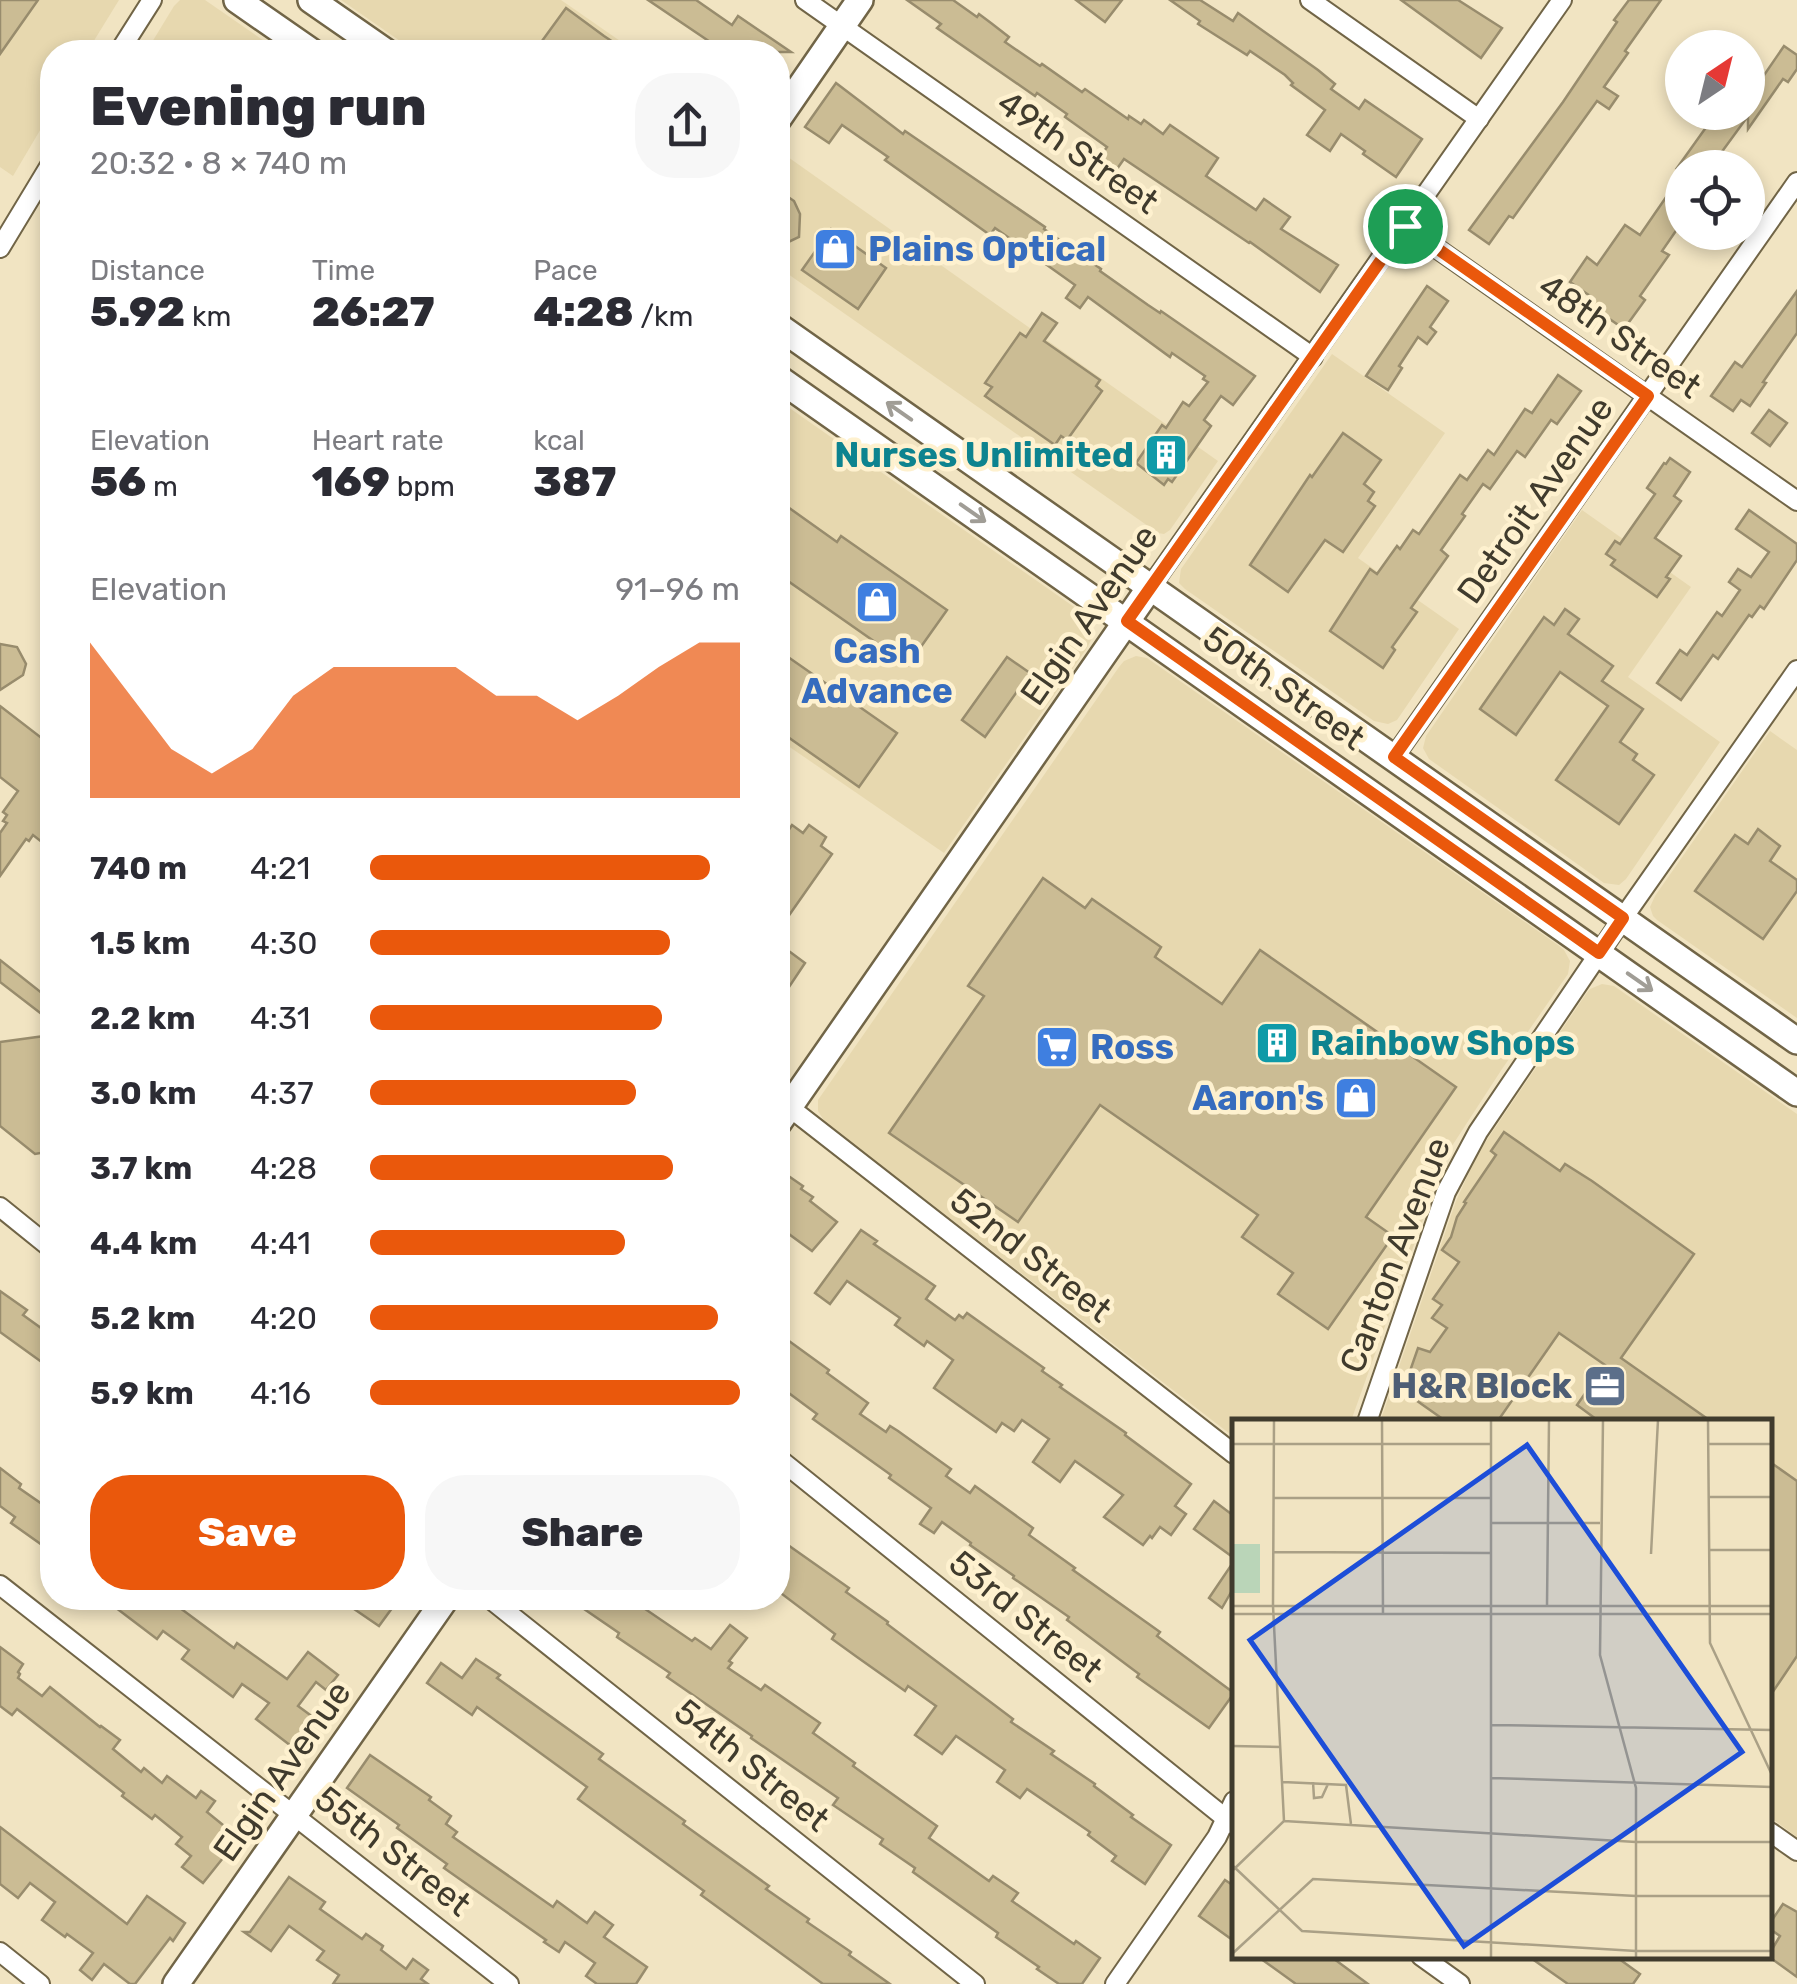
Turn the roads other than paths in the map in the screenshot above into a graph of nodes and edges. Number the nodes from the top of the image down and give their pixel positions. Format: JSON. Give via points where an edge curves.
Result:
{"nodes":[{"id":1,"x":152,"y":0,"type":"edge"},
{"id":2,"x":237,"y":0,"type":"edge"},
{"id":3,"x":312,"y":0,"type":"edge"},
{"id":4,"x":805,"y":0,"type":"edge"},
{"id":5,"x":860,"y":0,"type":"edge"},
{"id":6,"x":1310,"y":0,"type":"edge"},
{"id":7,"x":1562,"y":0,"type":"edge"},
{"id":8,"x":842,"y":26,"type":"junction"},
{"id":9,"x":127,"y":40,"type":"edge"},
{"id":10,"x":295,"y":40,"type":"edge"},
{"id":11,"x":369,"y":40,"type":"edge"},
{"id":12,"x":790,"y":102,"type":"edge"},
{"id":13,"x":1479,"y":119,"type":"junction"},
{"id":14,"x":40,"y":182,"type":"edge"},
{"id":15,"x":1797,"y":182,"type":"edge"},
{"id":16,"x":1405,"y":226,"type":"junction"},
{"id":17,"x":0,"y":248,"type":"edge"},
{"id":18,"x":790,"y":334,"type":"edge"},
{"id":19,"x":1313,"y":357,"type":"junction"},
{"id":20,"x":790,"y":386,"type":"edge"},
{"id":21,"x":1648,"y":396,"type":"junction"},
{"id":22,"x":1797,"y":501,"type":"edge"},
{"id":23,"x":1151,"y":586,"type":"junction"},
{"id":24,"x":1127,"y":621,"type":"junction"},
{"id":25,"x":1797,"y":670,"type":"edge"},
{"id":26,"x":1394,"y":757,"type":"junction"},
{"id":27,"x":1623,"y":918,"type":"junction"},
{"id":28,"x":1599,"y":953,"type":"junction"},
{"id":29,"x":1797,"y":1041,"type":"edge"},
{"id":30,"x":1797,"y":1092,"type":"edge"},
{"id":31,"x":790,"y":1105,"type":"edge"},
{"id":32,"x":790,"y":1120,"type":"edge"},
{"id":33,"x":0,"y":1207,"type":"edge"},
{"id":34,"x":40,"y":1239,"type":"edge"},
{"id":35,"x":1368,"y":1419,"type":"edge"},
{"id":36,"x":1232,"y":1452,"type":"edge"},
{"id":37,"x":790,"y":1468,"type":"edge"},
{"id":38,"x":0,"y":1585,"type":"edge"},
{"id":39,"x":438,"y":1610,"type":"edge"},
{"id":40,"x":504,"y":1610,"type":"edge"},
{"id":41,"x":294,"y":1814,"type":"junction"},
{"id":42,"x":1231,"y":1822,"type":"edge"},
{"id":43,"x":1772,"y":1833,"type":"edge"},
{"id":44,"x":1797,"y":1852,"type":"edge"},
{"id":45,"x":0,"y":1952,"type":"edge"},
{"id":46,"x":1424,"y":1959,"type":"edge"},
{"id":47,"x":40,"y":1984,"type":"edge"},
{"id":48,"x":176,"y":1984,"type":"edge"},
{"id":49,"x":509,"y":1984,"type":"edge"},
{"id":50,"x":975,"y":1984,"type":"edge"},
{"id":51,"x":1115,"y":1984,"type":"edge"},
{"id":52,"x":1460,"y":1984,"type":"edge"}],
"edges":[{"from":1,"to":9,"type":"street"},
{"from":2,"to":10,"type":"main road"},
{"from":3,"to":11,"type":"main road"},
{"from":4,"to":8,"type":"street","name":"49th Street"},
{"from":5,"to":8,"type":"main road"},
{"from":6,"to":13,"type":"street"},
{"from":7,"to":13,"type":"street","name":"Elgin Avenue"},
{"from":8,"to":12,"type":"main road"},
{"from":8,"to":19,"type":"street","name":"49th Street"},
{"from":13,"to":16,"type":"street","name":"Elgin Avenue"},
{"from":14,"to":17,"type":"street"},
{"from":15,"to":21,"type":"street","name":"Detroit Avenue"},
{"from":16,"to":19,"type":"street","name":"Elgin Avenue"},
{"from":16,"to":21,"type":"street","name":"48th Street"},
{"from":23,"to":18,"type":"main road","name":"50th Street","one_way":true},
{"from":19,"to":23,"type":"street","name":"Elgin Avenue"},
{"from":20,"to":24,"type":"main road","name":"50th Street","one_way":true},
{"from":21,"to":22,"type":"street","name":"48th Street"},
{"from":21,"to":26,"type":"street","name":"Detroit Avenue"},
{"from":23,"to":24,"type":"main road","name":"Elgin Avenue"},
{"from":23,"to":26,"type":"main road","name":"50th Street"},
{"from":24,"to":28,"type":"main road","name":"50th Street"},
{"from":24,"to":31,"type":"main road","name":"Elgin Avenue"},
{"from":25,"to":27,"type":"street","name":"Canton Avenue"},
{"from":26,"to":27,"type":"main road","name":"50th Street"},
{"from":27,"to":28,"type":"street","name":"Canton Avenue"},
{"from":27,"to":29,"type":"main road","name":"50th Street"},
{"from":28,"to":30,"type":"main road","name":"50th Street","one_way":true},
{"from":28,"to":35,"type":"street","name":"Canton Avenue","via":[[1458,1166]]},
{"from":32,"to":36,"type":"street","name":"52nd Street"},
{"from":33,"to":34,"type":"street"},
{"from":37,"to":42,"type":"street","name":"53rd Street"},
{"from":38,"to":41,"type":"street","name":"55th Street"},
{"from":39,"to":41,"type":"main road","name":"Elgin Avenue"},
{"from":40,"to":50,"type":"street","name":"54th Street"},
{"from":41,"to":48,"type":"main road","name":"Elgin Avenue"},
{"from":41,"to":49,"type":"street","name":"55th Street"},
{"from":42,"to":51,"type":"street"},
{"from":43,"to":44,"type":"street"},
{"from":45,"to":47,"type":"street"},
{"from":46,"to":52,"type":"street"}]}
